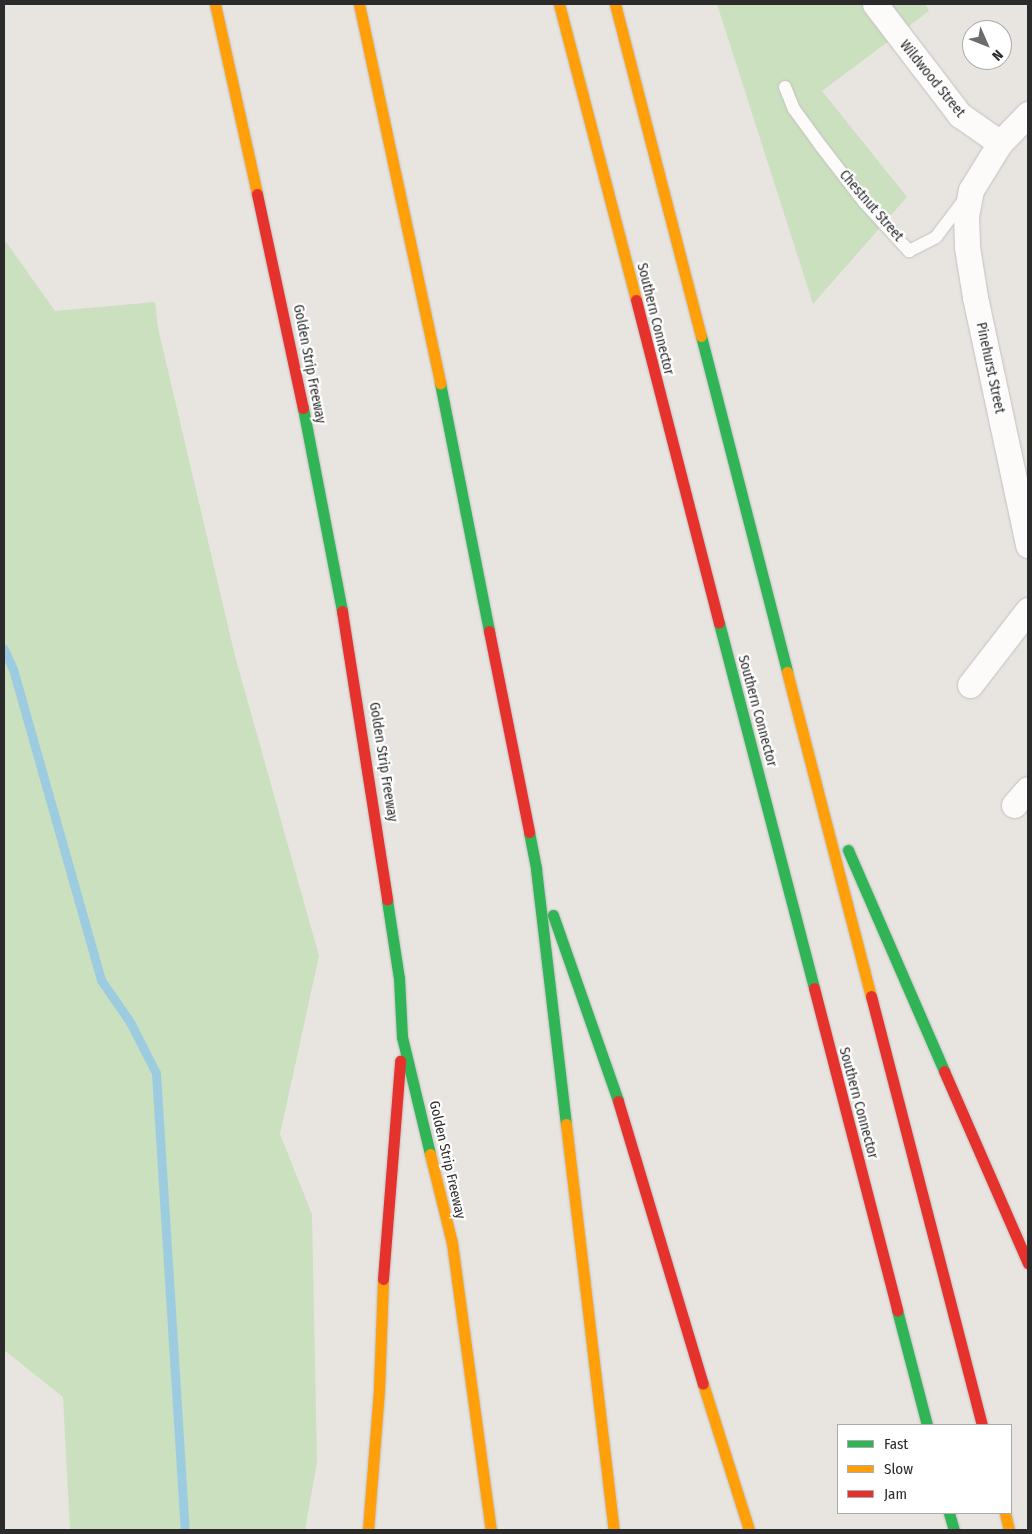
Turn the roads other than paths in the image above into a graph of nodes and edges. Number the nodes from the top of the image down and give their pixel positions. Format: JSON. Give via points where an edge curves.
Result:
{"nodes":[{"id":1,"x":216,"y":4,"type":"edge"},
{"id":2,"x":359,"y":4,"type":"edge"},
{"id":3,"x":559,"y":4,"type":"edge"},
{"id":4,"x":615,"y":4,"type":"edge"},
{"id":5,"x":875,"y":4,"type":"edge"},
{"id":6,"x":785,"y":86,"type":"dead end"},
{"id":7,"x":1028,"y":114,"type":"edge"},
{"id":8,"x":1000,"y":142,"type":"junction"},
{"id":9,"x":971,"y":190,"type":"junction"},
{"id":10,"x":1028,"y":545,"type":"edge"},
{"id":11,"x":1028,"y":610,"type":"edge"},
{"id":12,"x":970,"y":685,"type":"dead end"},
{"id":13,"x":814,"y":772,"type":"junction"},
{"id":14,"x":536,"y":869,"type":"junction"},
{"id":15,"x":402,"y":1037,"type":"junction"},
{"id":16,"x":1028,"y":1263,"type":"edge"},
{"id":17,"x":926,"y":1424,"type":"edge"},
{"id":18,"x":982,"y":1424,"type":"edge"},
{"id":19,"x":949,"y":1514,"type":"edge"},
{"id":20,"x":1005,"y":1514,"type":"edge"},
{"id":21,"x":368,"y":1530,"type":"edge"},
{"id":22,"x":491,"y":1530,"type":"edge"},
{"id":23,"x":614,"y":1530,"type":"edge"},
{"id":24,"x":748,"y":1530,"type":"edge"},
{"id":25,"x":954,"y":1530,"type":"edge"},
{"id":26,"x":1009,"y":1530,"type":"edge"}],
"edges":[{"from":1,"to":15,"type":"highway","name":"Golden Strip Freeway","via":[[296,372],[353,668],[399,978]]},
{"from":2,"to":14,"type":"highway","via":[[409,226]]},
{"from":3,"to":17,"type":"highway","name":"Southern Connector"},
{"from":4,"to":13,"type":"highway"},
{"from":5,"to":8,"type":"street","name":"Wildwood Street","via":[[960,115]]},
{"from":6,"to":9,"type":"lane","name":"Chestnut Street","via":[[794,109],[821,146],[864,202],[909,251],[936,237]]},
{"from":7,"to":8,"type":"street","name":"Pinehurst Street"},
{"from":8,"to":9,"type":"street","name":"Pinehurst Street"},
{"from":9,"to":10,"type":"street","name":"Pinehurst Street","via":[[966,215],[967,247]]},
{"from":11,"to":12,"type":"street"},
{"from":13,"to":16,"type":"highway"},
{"from":13,"to":18,"type":"highway"},
{"from":14,"to":23,"type":"highway"},
{"from":14,"to":24,"type":"highway","via":[[612,1082]]},
{"from":15,"to":21,"type":"highway","via":[[384,1242]]},
{"from":15,"to":22,"type":"highway","name":"Golden Strip Freeway","via":[[452,1243]]},
{"from":19,"to":25,"type":"highway"},
{"from":20,"to":26,"type":"highway"}]}
